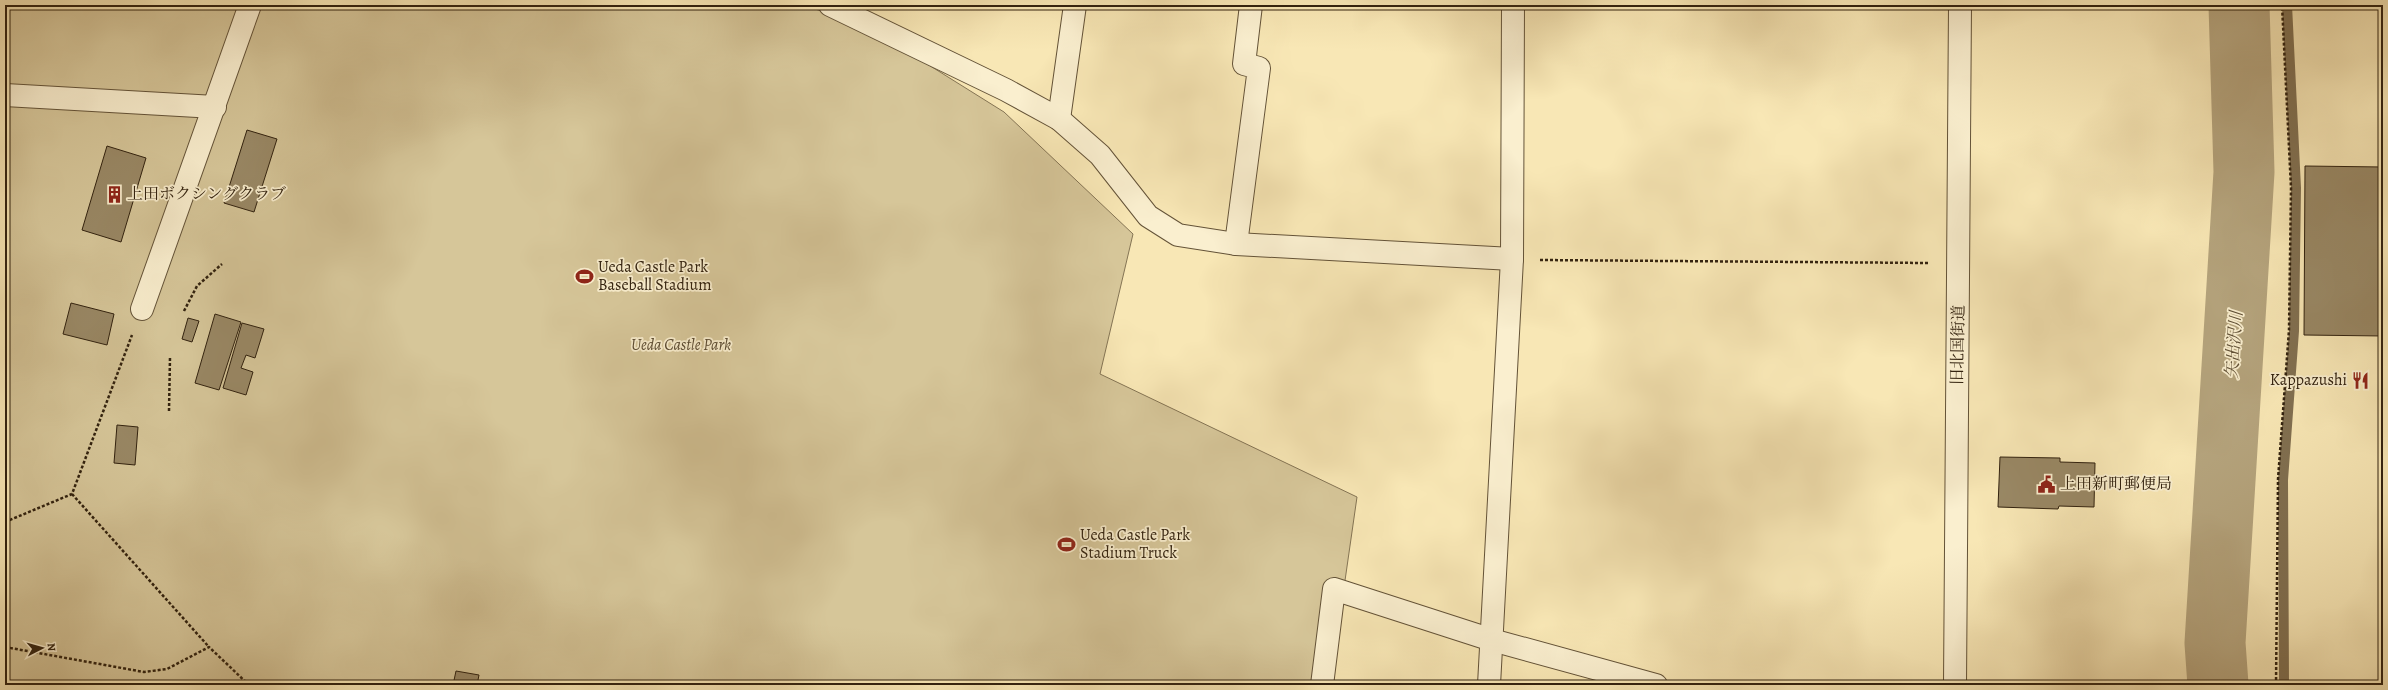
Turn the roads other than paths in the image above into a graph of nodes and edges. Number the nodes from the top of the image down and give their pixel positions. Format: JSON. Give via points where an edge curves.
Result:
{"nodes":[{"id":1,"x":250,"y":5,"type":"edge"},
{"id":2,"x":830,"y":5,"type":"edge"},
{"id":3,"x":1075,"y":5,"type":"edge"},
{"id":4,"x":1251,"y":5,"type":"edge"},
{"id":5,"x":1513,"y":5,"type":"edge"},
{"id":6,"x":1960,"y":5,"type":"edge"},
{"id":7,"x":5,"y":95,"type":"edge"},
{"id":8,"x":215,"y":107,"type":"junction"},
{"id":9,"x":1059,"y":119,"type":"junction"},
{"id":10,"x":1236,"y":244,"type":"junction"},
{"id":11,"x":1512,"y":260,"type":"junction"},
{"id":12,"x":142,"y":309,"type":"dead end"},
{"id":13,"x":1492,"y":640,"type":"junction"},
{"id":14,"x":1322,"y":685,"type":"edge"},
{"id":15,"x":1489,"y":685,"type":"edge"},
{"id":16,"x":1656,"y":685,"type":"edge"},
{"id":17,"x":1955,"y":685,"type":"edge"}],
"edges":[{"from":1,"to":8,"type":"street"},
{"from":2,"to":9,"type":"street","via":[[999,86]]},
{"from":3,"to":9,"type":"street"},
{"from":4,"to":10,"type":"street","via":[[1244,64],[1259,68]]},
{"from":5,"to":11,"type":"street"},
{"from":6,"to":17,"type":"street","name":"旧北国街道"},
{"from":7,"to":8,"type":"street"},
{"from":8,"to":12,"type":"street"},
{"from":9,"to":10,"type":"street","via":[[1100,155],[1148,216],[1178,234]]},
{"from":10,"to":11,"type":"street"},
{"from":11,"to":13,"type":"street"},
{"from":13,"to":14,"type":"street","via":[[1334,589]]},
{"from":13,"to":15,"type":"street"},
{"from":13,"to":16,"type":"street"}]}
